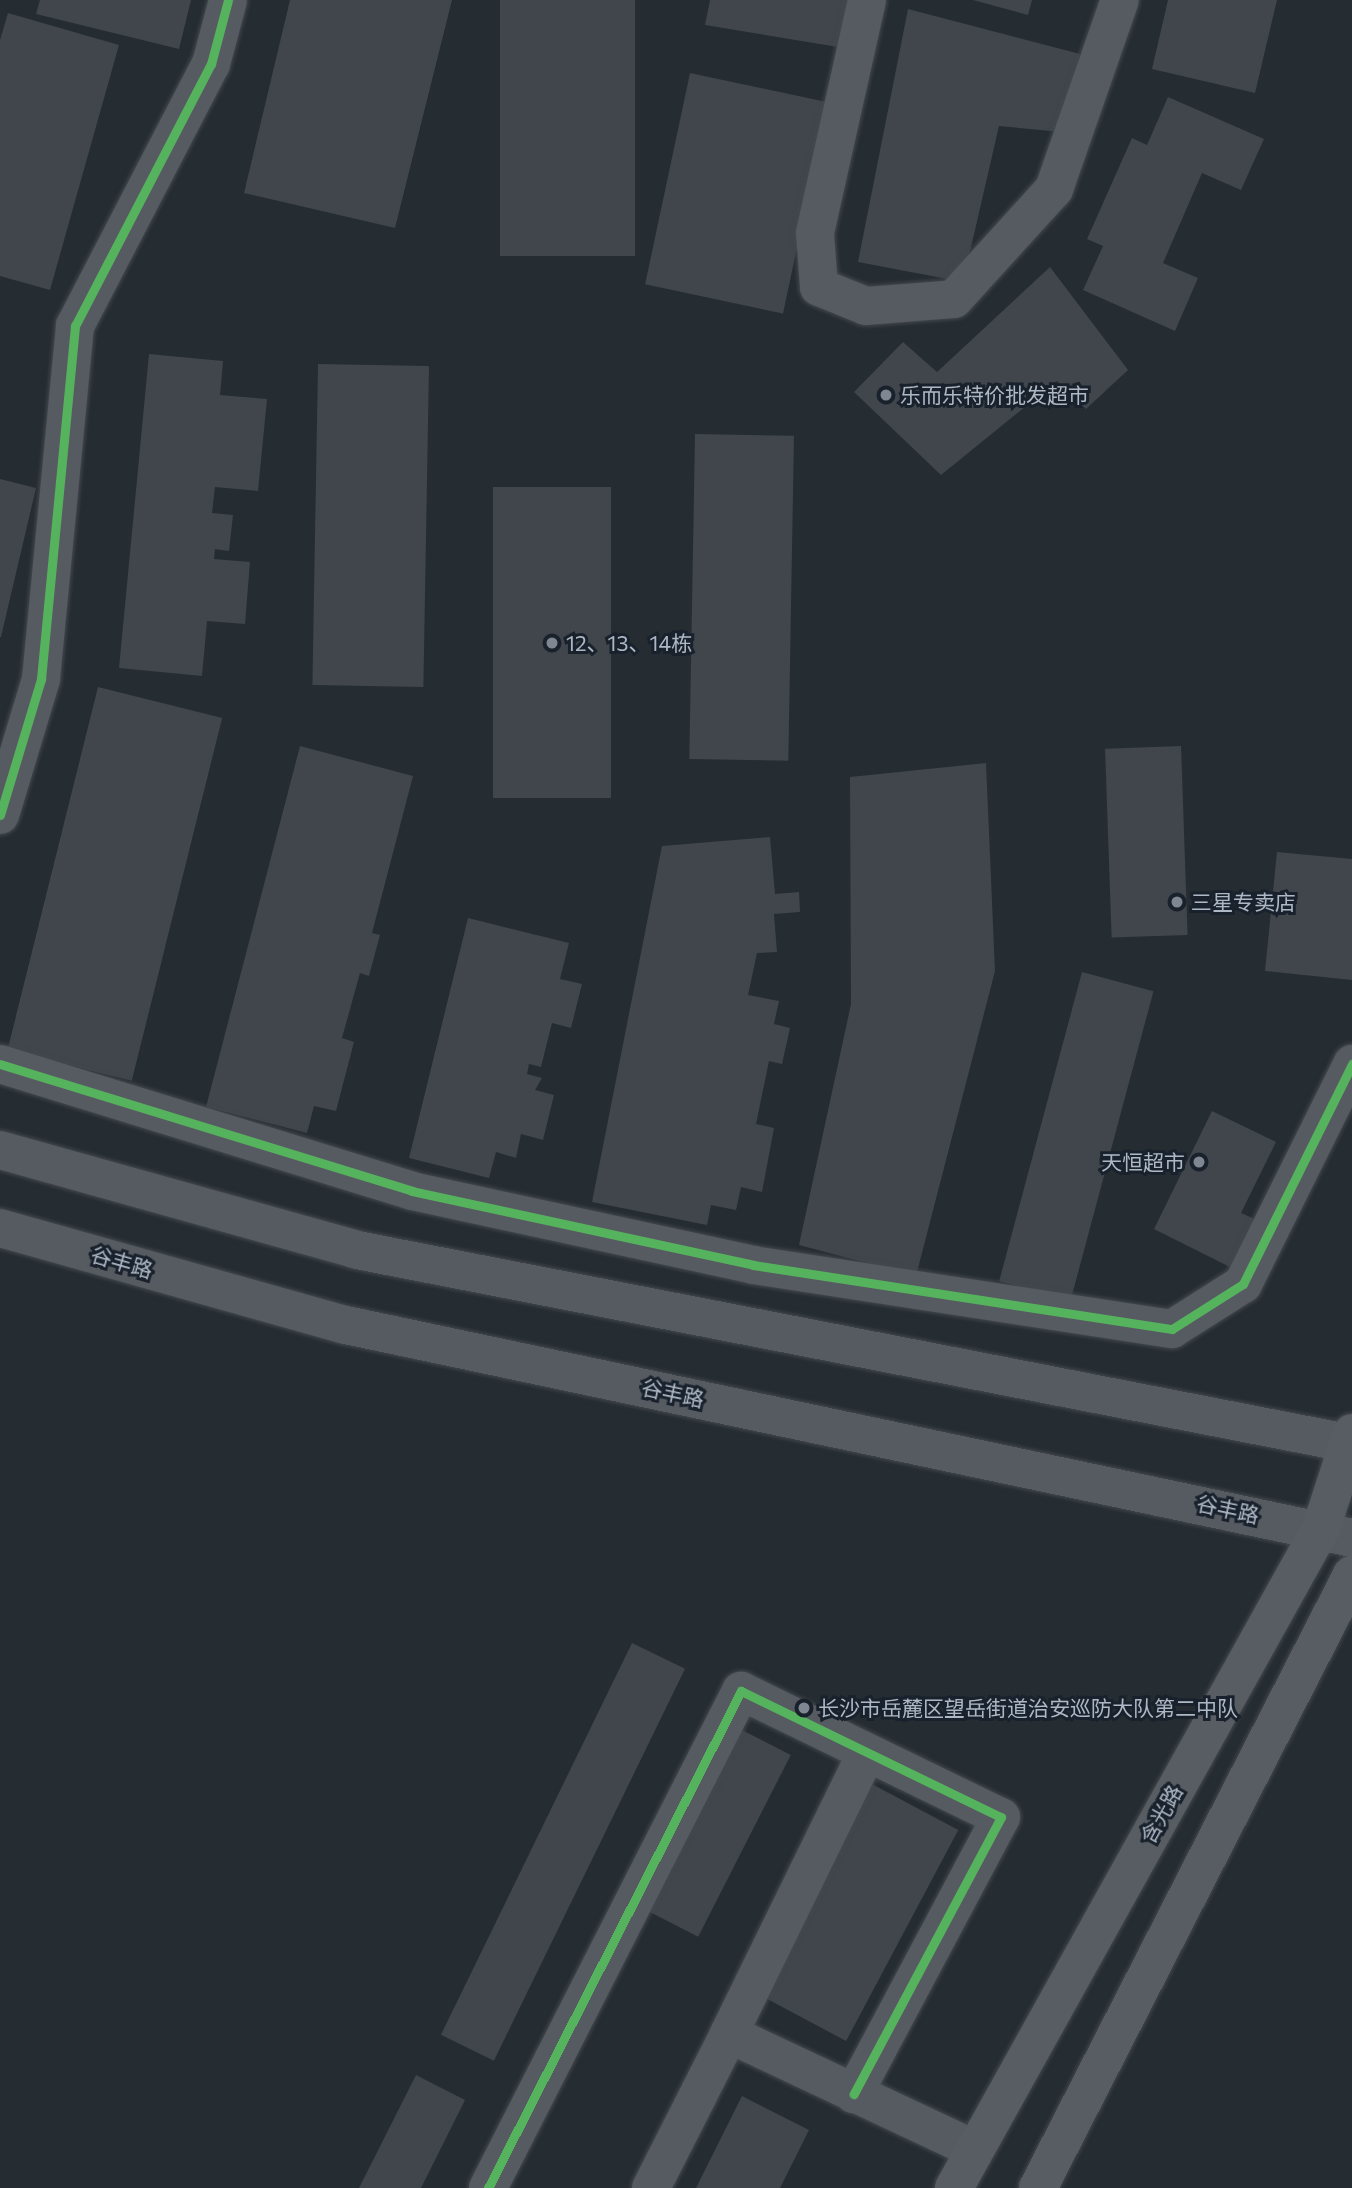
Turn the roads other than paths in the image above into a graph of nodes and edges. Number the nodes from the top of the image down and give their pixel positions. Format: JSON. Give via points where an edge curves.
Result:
{"nodes":[{"id":1,"x":228,"y":0,"type":"edge"},
{"id":2,"x":867,"y":0,"type":"edge"},
{"id":3,"x":1120,"y":0,"type":"edge"},
{"id":4,"x":0,"y":815,"type":"edge"},
{"id":5,"x":0,"y":1063,"type":"edge"},
{"id":6,"x":1352,"y":1064,"type":"edge"},
{"id":7,"x":0,"y":1150,"type":"edge"},
{"id":8,"x":0,"y":1228,"type":"edge"},
{"id":9,"x":1350,"y":1440,"type":"edge"},
{"id":10,"x":1337,"y":1533,"type":"edge"},
{"id":11,"x":1352,"y":1575,"type":"edge"},
{"id":12,"x":864,"y":1756,"type":"junction"},
{"id":13,"x":729,"y":2034,"type":"junction"},
{"id":14,"x":854,"y":2094,"type":"junction"},
{"id":15,"x":973,"y":2149,"type":"junction"},
{"id":16,"x":488,"y":2188,"type":"edge"},
{"id":17,"x":651,"y":2188,"type":"edge"},
{"id":18,"x":954,"y":2188,"type":"edge"},
{"id":19,"x":1038,"y":2188,"type":"edge"}],
"edges":[{"from":1,"to":4,"type":"street","via":[[211,64],[75,326],[41,679]]},
{"from":2,"to":3,"type":"street","via":[[815,233],[819,287],[866,306],[954,299],[1054,189]]},
{"from":5,"to":6,"type":"street","via":[[412,1191],[753,1265],[1172,1329],[1243,1284]]},
{"from":7,"to":9,"type":"street","via":[[357,1250]]},
{"from":8,"to":10,"type":"street","name":"谷丰路","via":[[346,1325]]},
{"from":9,"to":10,"type":"main road","name":"含光路"},
{"from":10,"to":15,"type":"main road","name":"含光路"},
{"from":11,"to":19,"type":"main road"},
{"from":12,"to":13,"type":"street"},
{"from":12,"to":14,"type":"street","via":[[1001,1817]]},
{"from":12,"to":16,"type":"street","via":[[741,1691]]},
{"from":13,"to":14,"type":"street"},
{"from":13,"to":17,"type":"street"},
{"from":14,"to":15,"type":"street"},
{"from":15,"to":18,"type":"main road","name":"含光路"}]}
